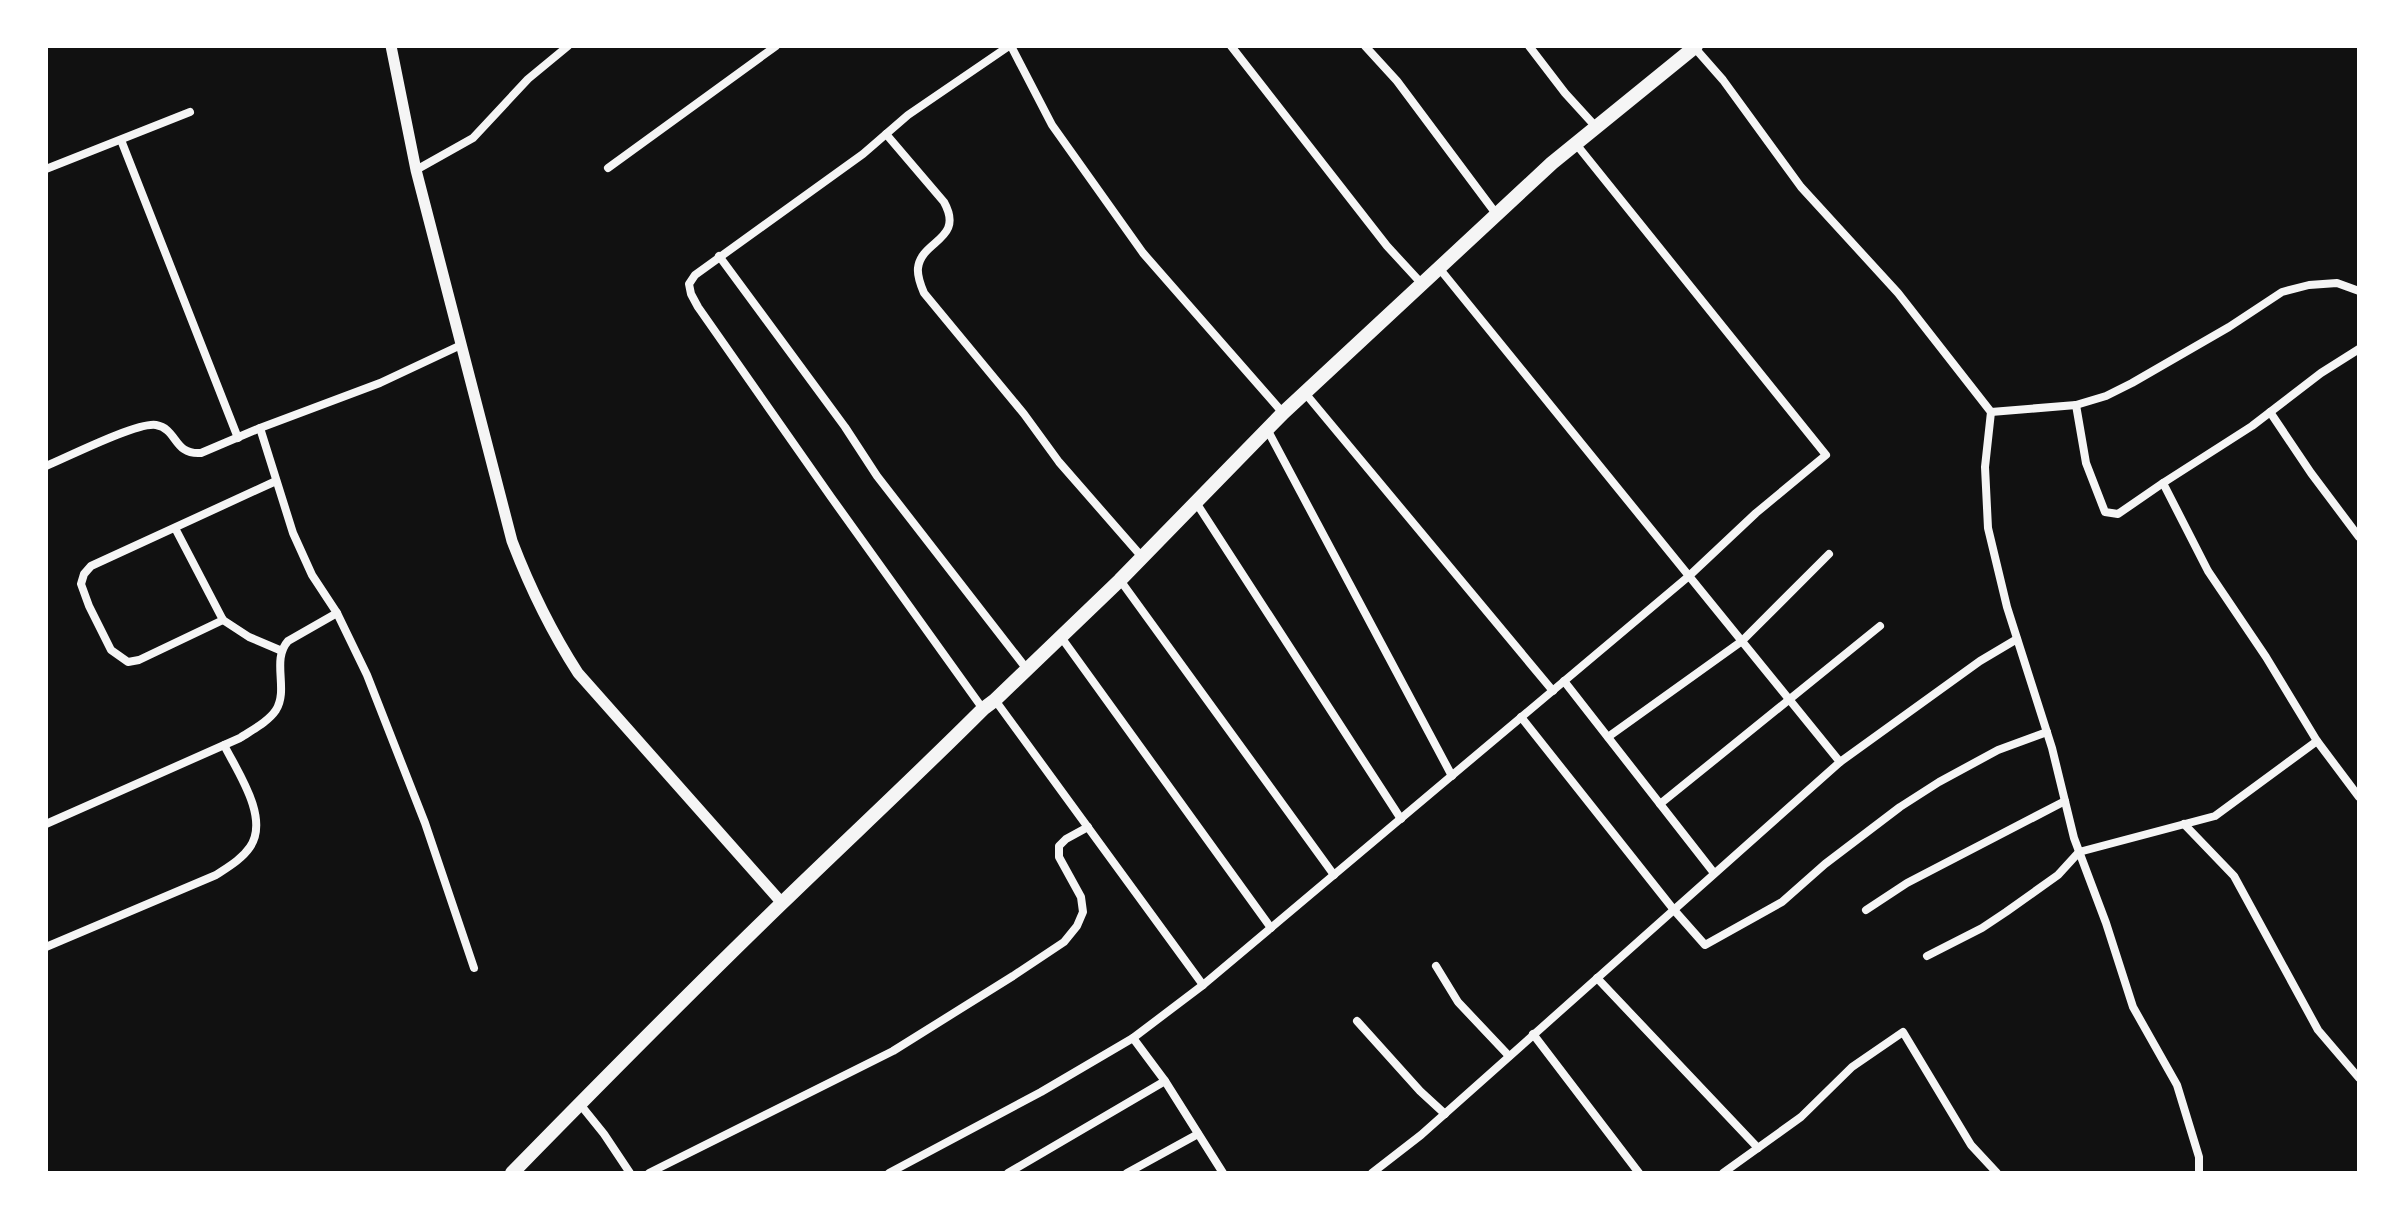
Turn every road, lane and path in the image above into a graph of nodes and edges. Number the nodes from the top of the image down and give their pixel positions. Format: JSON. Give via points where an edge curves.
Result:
{"nodes":[{"id":1,"x":391,"y":46,"type":"edge"},
{"id":2,"x":568,"y":46,"type":"edge"},
{"id":3,"x":776,"y":46,"type":"edge"},
{"id":4,"x":1010,"y":46,"type":"edge"},
{"id":5,"x":1231,"y":46,"type":"edge"},
{"id":6,"x":1365,"y":46,"type":"edge"},
{"id":7,"x":1529,"y":46,"type":"edge"},
{"id":8,"x":1695,"y":46,"type":"edge"},
{"id":9,"x":190,"y":112,"type":"dead end"},
{"id":10,"x":1596,"y":127,"type":"junction"},
{"id":11,"x":886,"y":134,"type":"junction"},
{"id":12,"x":121,"y":140,"type":"junction"},
{"id":13,"x":1576,"y":144,"type":"junction"},
{"id":14,"x":608,"y":168,"type":"dead end"},
{"id":15,"x":46,"y":169,"type":"edge"},
{"id":16,"x":416,"y":170,"type":"junction"},
{"id":17,"x":1497,"y":215,"type":"junction"},
{"id":18,"x":719,"y":256,"type":"junction"},
{"id":19,"x":1439,"y":268,"type":"junction"},
{"id":20,"x":1422,"y":284,"type":"junction"},
{"id":21,"x":2359,"y":291,"type":"edge"},
{"id":22,"x":461,"y":345,"type":"junction"},
{"id":23,"x":2359,"y":349,"type":"edge"},
{"id":24,"x":1305,"y":393,"type":"junction"},
{"id":25,"x":2076,"y":405,"type":"junction"},
{"id":26,"x":1991,"y":412,"type":"junction"},
{"id":27,"x":2270,"y":412,"type":"junction"},
{"id":28,"x":1283,"y":413,"type":"junction"},
{"id":29,"x":260,"y":428,"type":"junction"},
{"id":30,"x":1268,"y":431,"type":"junction"},
{"id":31,"x":238,"y":438,"type":"junction"},
{"id":32,"x":46,"y":466,"type":"edge"},
{"id":33,"x":276,"y":481,"type":"junction"},
{"id":34,"x":2163,"y":483,"type":"junction"},
{"id":35,"x":1197,"y":504,"type":"junction"},
{"id":36,"x":175,"y":528,"type":"junction"},
{"id":37,"x":2359,"y":537,"type":"edge"},
{"id":38,"x":1829,"y":554,"type":"dead end"},
{"id":39,"x":1142,"y":557,"type":"junction"},
{"id":40,"x":1689,"y":576,"type":"junction"},
{"id":41,"x":1120,"y":580,"type":"junction"},
{"id":42,"x":337,"y":613,"type":"junction"},
{"id":43,"x":223,"y":620,"type":"junction"},
{"id":44,"x":1880,"y":626,"type":"dead end"},
{"id":45,"x":1061,"y":637,"type":"junction"},
{"id":46,"x":2017,"y":639,"type":"junction"},
{"id":47,"x":1742,"y":641,"type":"junction"},
{"id":48,"x":282,"y":651,"type":"junction"},
{"id":49,"x":1026,"y":668,"type":"junction"},
{"id":50,"x":1564,"y":681,"type":"junction"},
{"id":51,"x":1553,"y":691,"type":"junction"},
{"id":52,"x":1790,"y":700,"type":"junction"},
{"id":53,"x":989,"y":704,"type":"junction"},
{"id":54,"x":1521,"y":717,"type":"junction"},
{"id":55,"x":2047,"y":732,"type":"junction"},
{"id":56,"x":1608,"y":737,"type":"junction"},
{"id":57,"x":2317,"y":741,"type":"junction"},
{"id":58,"x":224,"y":745,"type":"junction"},
{"id":59,"x":1840,"y":762,"type":"junction"},
{"id":60,"x":1452,"y":776,"type":"junction"},
{"id":61,"x":2359,"y":797,"type":"edge"},
{"id":62,"x":2065,"y":801,"type":"junction"},
{"id":63,"x":1660,"y":804,"type":"junction"},
{"id":64,"x":1401,"y":819,"type":"junction"},
{"id":65,"x":46,"y":824,"type":"edge"},
{"id":66,"x":2184,"y":824,"type":"junction"},
{"id":67,"x":1088,"y":827,"type":"junction"},
{"id":68,"x":2079,"y":852,"type":"junction"},
{"id":69,"x":1714,"y":873,"type":"junction"},
{"id":70,"x":1334,"y":875,"type":"junction"},
{"id":71,"x":782,"y":903,"type":"junction"},
{"id":72,"x":1674,"y":910,"type":"junction"},
{"id":73,"x":1866,"y":910,"type":"dead end"},
{"id":74,"x":1271,"y":928,"type":"junction"},
{"id":75,"x":46,"y":947,"type":"edge"},
{"id":76,"x":1927,"y":956,"type":"dead end"},
{"id":77,"x":1436,"y":966,"type":"dead end"},
{"id":78,"x":474,"y":968,"type":"dead end"},
{"id":79,"x":1597,"y":978,"type":"junction"},
{"id":80,"x":1203,"y":985,"type":"junction"},
{"id":81,"x":1357,"y":1021,"type":"dead end"},
{"id":82,"x":1533,"y":1034,"type":"junction"},
{"id":83,"x":1133,"y":1038,"type":"junction"},
{"id":84,"x":1509,"y":1056,"type":"junction"},
{"id":85,"x":2359,"y":1078,"type":"edge"},
{"id":86,"x":1165,"y":1081,"type":"junction"},
{"id":87,"x":579,"y":1103,"type":"junction"},
{"id":88,"x":1445,"y":1114,"type":"junction"},
{"id":89,"x":1198,"y":1134,"type":"junction"},
{"id":90,"x":1758,"y":1148,"type":"junction"},
{"id":91,"x":512,"y":1173,"type":"edge"},
{"id":92,"x":630,"y":1173,"type":"edge"},
{"id":93,"x":649,"y":1173,"type":"edge"},
{"id":94,"x":889,"y":1173,"type":"edge"},
{"id":95,"x":1008,"y":1173,"type":"edge"},
{"id":96,"x":1127,"y":1173,"type":"edge"},
{"id":97,"x":1223,"y":1173,"type":"edge"},
{"id":98,"x":1372,"y":1173,"type":"edge"},
{"id":99,"x":1639,"y":1173,"type":"edge"},
{"id":100,"x":1723,"y":1173,"type":"edge"},
{"id":101,"x":1997,"y":1173,"type":"edge"},
{"id":102,"x":2199,"y":1173,"type":"edge"}],
"edges":[{"from":1,"to":16,"type":"street"},
{"from":2,"to":16,"type":"street","via":[[528,79],[473,138]]},
{"from":3,"to":14,"type":"street"},
{"from":4,"to":11,"type":"street"},
{"from":4,"to":28,"type":"street","via":[[1052,125],[1134,241]]},
{"from":5,"to":20,"type":"street"},
{"from":6,"to":17,"type":"street"},
{"from":7,"to":10,"type":"street"},
{"from":8,"to":10,"type":"main road"},
{"from":8,"to":26,"type":"street","via":[[1801,187],[1898,293]]},
{"from":9,"to":12,"type":"street"},
{"from":10,"to":13,"type":"main road"},
{"from":11,"to":18,"type":"street"},
{"from":11,"to":39,"type":"street","via":[[950,212],[944,234],[917,269],[924,293]]},
{"from":12,"to":15,"type":"street"},
{"from":12,"to":31,"type":"street"},
{"from":13,"to":17,"type":"main road"},
{"from":13,"to":40,"type":"street","via":[[1826,455]]},
{"from":16,"to":22,"type":"street"},
{"from":17,"to":19,"type":"main road"},
{"from":18,"to":49,"type":"street","via":[[877,476]]},
{"from":18,"to":53,"type":"street","via":[[689,284],[698,307],[831,497]]},
{"from":19,"to":20,"type":"main road"},
{"from":19,"to":40,"type":"street"},
{"from":20,"to":24,"type":"main road"},
{"from":21,"to":25,"type":"street","via":[[2337,283],[2282,292],[2132,383]]},
{"from":22,"to":29,"type":"street","via":[[380,383]]},
{"from":22,"to":71,"type":"street","via":[[512,541],[553,634],[578,673]]},
{"from":23,"to":27,"type":"street"},
{"from":24,"to":28,"type":"main road"},
{"from":24,"to":51,"type":"street"},
{"from":25,"to":26,"type":"street"},
{"from":25,"to":34,"type":"street","via":[[2086,463],[2105,512],[2118,514]]},
{"from":26,"to":46,"type":"street","via":[[1985,467],[1988,528]]},
{"from":27,"to":34,"type":"street"},
{"from":27,"to":37,"type":"street"},
{"from":28,"to":30,"type":"main road"},
{"from":29,"to":31,"type":"street"},
{"from":29,"to":33,"type":"street"},
{"from":30,"to":35,"type":"main road"},
{"from":30,"to":60,"type":"street"},
{"from":31,"to":32,"type":"street","via":[[191,454],[167,430],[146,426]]},
{"from":33,"to":36,"type":"street"},
{"from":33,"to":42,"type":"street","via":[[312,575]]},
{"from":34,"to":57,"type":"street","via":[[2208,571]]},
{"from":35,"to":39,"type":"main road"},
{"from":35,"to":64,"type":"street"},
{"from":36,"to":43,"type":"street"},
{"from":36,"to":43,"type":"street","via":[[84,574],[81,584],[111,650],[128,662],[139,660]]},
{"from":38,"to":47,"type":"street"},
{"from":39,"to":41,"type":"main road"},
{"from":40,"to":47,"type":"street"},
{"from":40,"to":50,"type":"street"},
{"from":41,"to":45,"type":"main road"},
{"from":41,"to":70,"type":"street"},
{"from":42,"to":48,"type":"street","via":[[288,641]]},
{"from":42,"to":78,"type":"street","via":[[425,823]]},
{"from":43,"to":48,"type":"street"},
{"from":44,"to":52,"type":"street"},
{"from":45,"to":49,"type":"main road"},
{"from":45,"to":74,"type":"street"},
{"from":46,"to":55,"type":"street"},
{"from":46,"to":59,"type":"street"},
{"from":47,"to":52,"type":"street"},
{"from":47,"to":56,"type":"street"},
{"from":48,"to":58,"type":"street","via":[[282,694],[276,710]]},
{"from":49,"to":53,"type":"main road"},
{"from":50,"to":51,"type":"street"},
{"from":50,"to":56,"type":"street"},
{"from":51,"to":54,"type":"street"},
{"from":52,"to":59,"type":"street"},
{"from":52,"to":63,"type":"street"},
{"from":53,"to":67,"type":"street"},
{"from":53,"to":71,"type":"main road"},
{"from":54,"to":60,"type":"street"},
{"from":54,"to":72,"type":"street"},
{"from":55,"to":62,"type":"street"},
{"from":55,"to":72,"type":"street","via":[[1998,750],[1926,790],[1782,902],[1705,945]]},
{"from":56,"to":63,"type":"street"},
{"from":57,"to":61,"type":"street"},
{"from":57,"to":66,"type":"street","via":[[2215,816]]},
{"from":58,"to":65,"type":"street"},
{"from":58,"to":75,"type":"street","via":[[254,804],[257,827],[252,845],[216,875]]},
{"from":59,"to":69,"type":"street"},
{"from":60,"to":64,"type":"street"},
{"from":62,"to":68,"type":"street"},
{"from":62,"to":73,"type":"street"},
{"from":63,"to":69,"type":"street"},
{"from":64,"to":70,"type":"street"},
{"from":66,"to":68,"type":"street"},
{"from":66,"to":85,"type":"street","via":[[2234,876],[2318,1030]]},
{"from":67,"to":80,"type":"street"},
{"from":67,"to":93,"type":"street","via":[[1059,846],[1083,912],[1064,942],[893,1051]]},
{"from":68,"to":76,"type":"street","via":[[2058,875],[2006,912]]},
{"from":68,"to":102,"type":"street","via":[[2133,1007],[2177,1085]]},
{"from":69,"to":72,"type":"street"},
{"from":70,"to":74,"type":"street"},
{"from":71,"to":87,"type":"main road"},
{"from":72,"to":79,"type":"street"},
{"from":74,"to":80,"type":"street"},
{"from":77,"to":84,"type":"street","via":[[1458,1002]]},
{"from":79,"to":82,"type":"street"},
{"from":79,"to":90,"type":"street"},
{"from":80,"to":83,"type":"street"},
{"from":81,"to":88,"type":"street"},
{"from":82,"to":84,"type":"street"},
{"from":82,"to":99,"type":"street"},
{"from":83,"to":86,"type":"street"},
{"from":83,"to":94,"type":"street"},
{"from":84,"to":88,"type":"street"},
{"from":86,"to":89,"type":"street"},
{"from":86,"to":95,"type":"street"},
{"from":87,"to":91,"type":"main road"},
{"from":87,"to":92,"type":"street"},
{"from":88,"to":98,"type":"street"},
{"from":89,"to":96,"type":"street"},
{"from":89,"to":97,"type":"street"},
{"from":90,"to":100,"type":"street"},
{"from":90,"to":101,"type":"street","via":[[1801,1117],[1852,1067],[1903,1032],[1971,1145]]}]}
